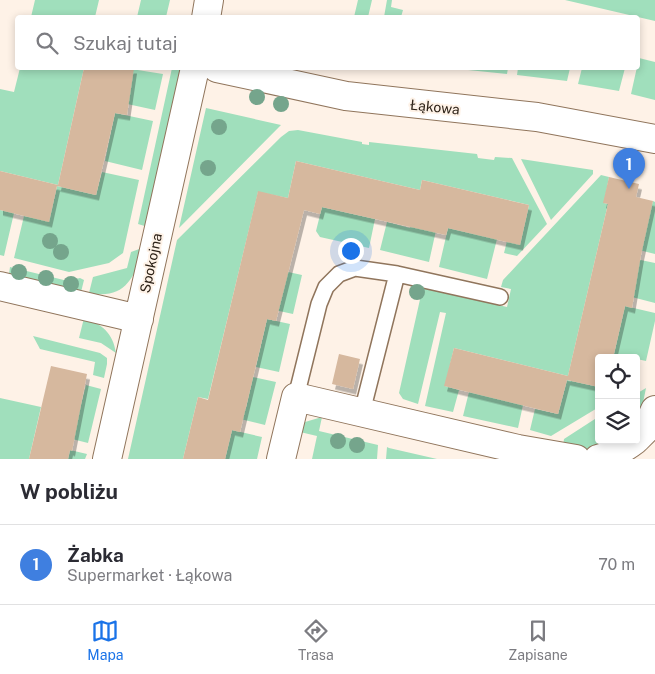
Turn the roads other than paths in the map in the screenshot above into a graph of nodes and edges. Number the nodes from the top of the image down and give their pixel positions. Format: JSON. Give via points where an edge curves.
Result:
{"nodes":[{"id":1,"x":209,"y":0,"type":"edge"},
{"id":2,"x":206,"y":15,"type":"edge"},
{"id":3,"x":195,"y":70,"type":"edge"},
{"id":4,"x":226,"y":70,"type":"edge"},
{"id":5,"x":655,"y":139,"type":"edge"},
{"id":6,"x":397,"y":274,"type":"junction"},
{"id":7,"x":0,"y":286,"type":"edge"},
{"id":8,"x":500,"y":297,"type":"dead end"},
{"id":9,"x":139,"y":319,"type":"junction"},
{"id":10,"x":296,"y":397,"type":"junction"},
{"id":11,"x":655,"y":410,"type":"edge"},
{"id":12,"x":362,"y":412,"type":"junction"},
{"id":13,"x":640,"y":436,"type":"edge"},
{"id":14,"x":629,"y":444,"type":"edge"},
{"id":15,"x":107,"y":459,"type":"edge"},
{"id":16,"x":281,"y":459,"type":"edge"},
{"id":17,"x":576,"y":459,"type":"edge"},
{"id":18,"x":598,"y":459,"type":"edge"}],
"edges":[{"from":1,"to":2,"type":"street"},
{"from":3,"to":9,"type":"street","name":"Spokojna"},
{"from":4,"to":5,"type":"street","name":"Łąkowa","via":[[346,96],[537,118]]},
{"from":6,"to":8,"type":"lane"},
{"from":6,"to":10,"type":"lane","via":[[356,268],[338,274],[326,288],[319,304]]},
{"from":6,"to":12,"type":"lane"},
{"from":7,"to":9,"type":"street"},
{"from":9,"to":15,"type":"street","name":"Spokojna"},
{"from":10,"to":12,"type":"street"},
{"from":10,"to":16,"type":"street"},
{"from":11,"to":13,"type":"street"},
{"from":12,"to":17,"type":"street"},
{"from":14,"to":18,"type":"street"}]}
